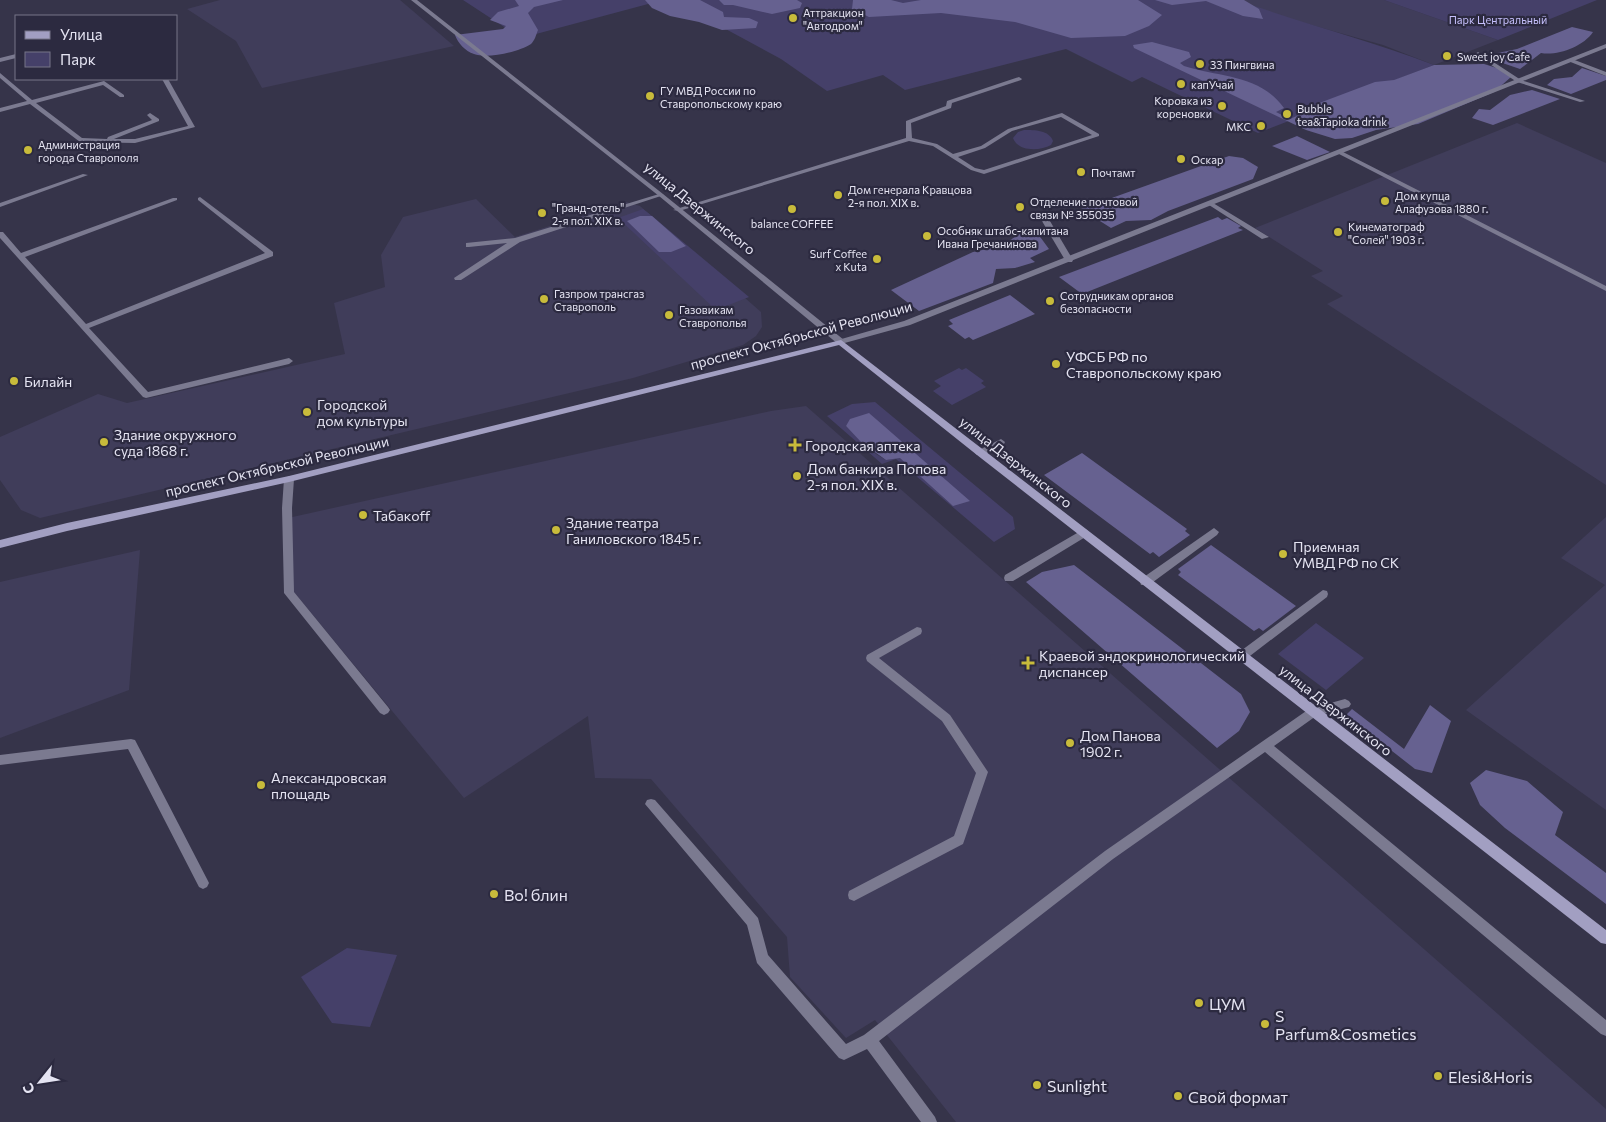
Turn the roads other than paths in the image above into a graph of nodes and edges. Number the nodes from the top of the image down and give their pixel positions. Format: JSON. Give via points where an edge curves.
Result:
{"nodes":[{"id":1,"x":414,"y":0,"type":"edge"},
{"id":2,"x":1606,"y":46,"type":"edge"},
{"id":3,"x":1478,"y":54,"type":"dead end"},
{"id":4,"x":15,"y":56,"type":"edge"},
{"id":5,"x":1,"y":58,"type":"edge"},
{"id":6,"x":1570,"y":60,"type":"junction"},
{"id":7,"x":1606,"y":74,"type":"edge"},
{"id":8,"x":0,"y":75,"type":"edge"},
{"id":9,"x":1019,"y":79,"type":"dead end"},
{"id":10,"x":166,"y":80,"type":"edge"},
{"id":11,"x":1519,"y":81,"type":"junction"},
{"id":12,"x":122,"y":96,"type":"dead end"},
{"id":13,"x":1582,"y":101,"type":"dead end"},
{"id":14,"x":31,"y":102,"type":"junction"},
{"id":15,"x":0,"y":110,"type":"edge"},
{"id":16,"x":150,"y":115,"type":"dead end"},
{"id":17,"x":909,"y":139,"type":"junction"},
{"id":18,"x":104,"y":140,"type":"junction"},
{"id":19,"x":1341,"y":153,"type":"junction"},
{"id":20,"x":953,"y":156,"type":"junction"},
{"id":21,"x":84,"y":175,"type":"dead end"},
{"id":22,"x":661,"y":195,"type":"junction"},
{"id":23,"x":175,"y":199,"type":"dead end"},
{"id":24,"x":200,"y":199,"type":"dead end"},
{"id":25,"x":1211,"y":204,"type":"junction"},
{"id":26,"x":0,"y":205,"type":"edge"},
{"id":27,"x":677,"y":210,"type":"junction"},
{"id":28,"x":1043,"y":216,"type":"dead end"},
{"id":29,"x":0,"y":234,"type":"edge"},
{"id":30,"x":1265,"y":237,"type":"dead end"},
{"id":31,"x":517,"y":240,"type":"junction"},
{"id":32,"x":469,"y":245,"type":"dead end"},
{"id":33,"x":20,"y":256,"type":"junction"},
{"id":34,"x":1069,"y":260,"type":"junction"},
{"id":35,"x":458,"y":278,"type":"dead end"},
{"id":36,"x":1606,"y":288,"type":"edge"},
{"id":37,"x":84,"y":327,"type":"junction"},
{"id":38,"x":841,"y":342,"type":"junction"},
{"id":39,"x":289,"y":361,"type":"dead end"},
{"id":40,"x":1001,"y":442,"type":"dead end"},
{"id":41,"x":980,"y":453,"type":"junction"},
{"id":42,"x":289,"y":479,"type":"junction"},
{"id":43,"x":1214,"y":532,"type":"dead end"},
{"id":44,"x":1084,"y":533,"type":"junction"},
{"id":45,"x":0,"y":544,"type":"edge"},
{"id":46,"x":1009,"y":578,"type":"dead end"},
{"id":47,"x":1145,"y":582,"type":"junction"},
{"id":48,"x":1323,"y":594,"type":"dead end"},
{"id":49,"x":917,"y":631,"type":"dead end"},
{"id":50,"x":1242,"y":656,"type":"junction"},
{"id":51,"x":1345,"y":704,"type":"dead end"},
{"id":52,"x":384,"y":710,"type":"dead end"},
{"id":53,"x":1313,"y":712,"type":"junction"},
{"id":54,"x":1266,"y":746,"type":"junction"},
{"id":55,"x":0,"y":760,"type":"edge"},
{"id":56,"x":651,"y":804,"type":"dead end"},
{"id":57,"x":203,"y":883,"type":"dead end"},
{"id":58,"x":854,"y":895,"type":"dead end"},
{"id":59,"x":1606,"y":938,"type":"edge"},
{"id":60,"x":1606,"y":1029,"type":"edge"},
{"id":61,"x":869,"y":1040,"type":"junction"},
{"id":62,"x":930,"y":1122,"type":"edge"}],
"edges":[{"from":1,"to":22,"type":"street","name":"улица Дзержинского"},
{"from":2,"to":6,"type":"street","name":"проспект Октябрьской Революции"},
{"from":3,"to":11,"type":"street"},
{"from":4,"to":5,"type":"street"},
{"from":6,"to":7,"type":"street"},
{"from":6,"to":11,"type":"street","name":"проспект Октябрьской Революции"},
{"from":8,"to":14,"type":"street"},
{"from":9,"to":17,"type":"street","via":[[949,102],[949,107],[908,122]]},
{"from":10,"to":18,"type":"street","via":[[192,127],[135,140]]},
{"from":11,"to":13,"type":"street"},
{"from":11,"to":19,"type":"street","name":"проспект Октябрьской Революции"},
{"from":12,"to":14,"type":"street","via":[[104,83]]},
{"from":14,"to":15,"type":"street"},
{"from":14,"to":18,"type":"street","via":[[80,140]]},
{"from":16,"to":18,"type":"street","via":[[157,120]]},
{"from":17,"to":20,"type":"street","via":[[935,145]]},
{"from":17,"to":27,"type":"street"},
{"from":19,"to":25,"type":"street","name":"проспект Октябрьской Революции"},
{"from":19,"to":36,"type":"street"},
{"from":20,"to":20,"type":"street","via":[[984,172],[1097,135],[1062,115],[1010,130],[983,146]]},
{"from":21,"to":26,"type":"street"},
{"from":22,"to":27,"type":"street","name":"улица Дзержинского"},
{"from":22,"to":31,"type":"street"},
{"from":23,"to":33,"type":"street"},
{"from":24,"to":37,"type":"street","via":[[270,254]]},
{"from":25,"to":30,"type":"street"},
{"from":25,"to":34,"type":"street","name":"проспект Октябрьской Революции"},
{"from":27,"to":38,"type":"street","name":"улица Дзержинского"},
{"from":28,"to":34,"type":"street"},
{"from":29,"to":33,"type":"street"},
{"from":31,"to":32,"type":"street"},
{"from":31,"to":35,"type":"street"},
{"from":33,"to":37,"type":"street"},
{"from":34,"to":38,"type":"street","name":"проспект Октябрьской Революции","via":[[907,323]]},
{"from":37,"to":39,"type":"street","via":[[146,395]]},
{"from":38,"to":41,"type":"main road","name":"улица Дзержинского"},
{"from":38,"to":42,"type":"main road","name":"проспект Октябрьской Революции"},
{"from":40,"to":41,"type":"street"},
{"from":41,"to":44,"type":"main road","name":"улица Дзержинского"},
{"from":42,"to":45,"type":"main road","name":"проспект Октябрьской Революции"},
{"from":42,"to":52,"type":"street","via":[[289,594]]},
{"from":43,"to":47,"type":"street"},
{"from":44,"to":46,"type":"street"},
{"from":44,"to":47,"type":"main road","name":"улица Дзержинского"},
{"from":47,"to":50,"type":"main road","name":"улица Дзержинского"},
{"from":48,"to":50,"type":"street"},
{"from":49,"to":58,"type":"street","via":[[871,658],[946,718],[982,772],[959,840]]},
{"from":50,"to":53,"type":"main road","name":"улица Дзержинского"},
{"from":51,"to":53,"type":"street"},
{"from":53,"to":54,"type":"street"},
{"from":53,"to":59,"type":"main road","name":"улица Дзержинского"},
{"from":54,"to":60,"type":"street"},
{"from":54,"to":61,"type":"street","via":[[1109,855]]},
{"from":55,"to":57,"type":"street","via":[[131,744]]},
{"from":56,"to":61,"type":"street","via":[[753,922],[762,958],[844,1053]]},
{"from":61,"to":62,"type":"street"}]}
